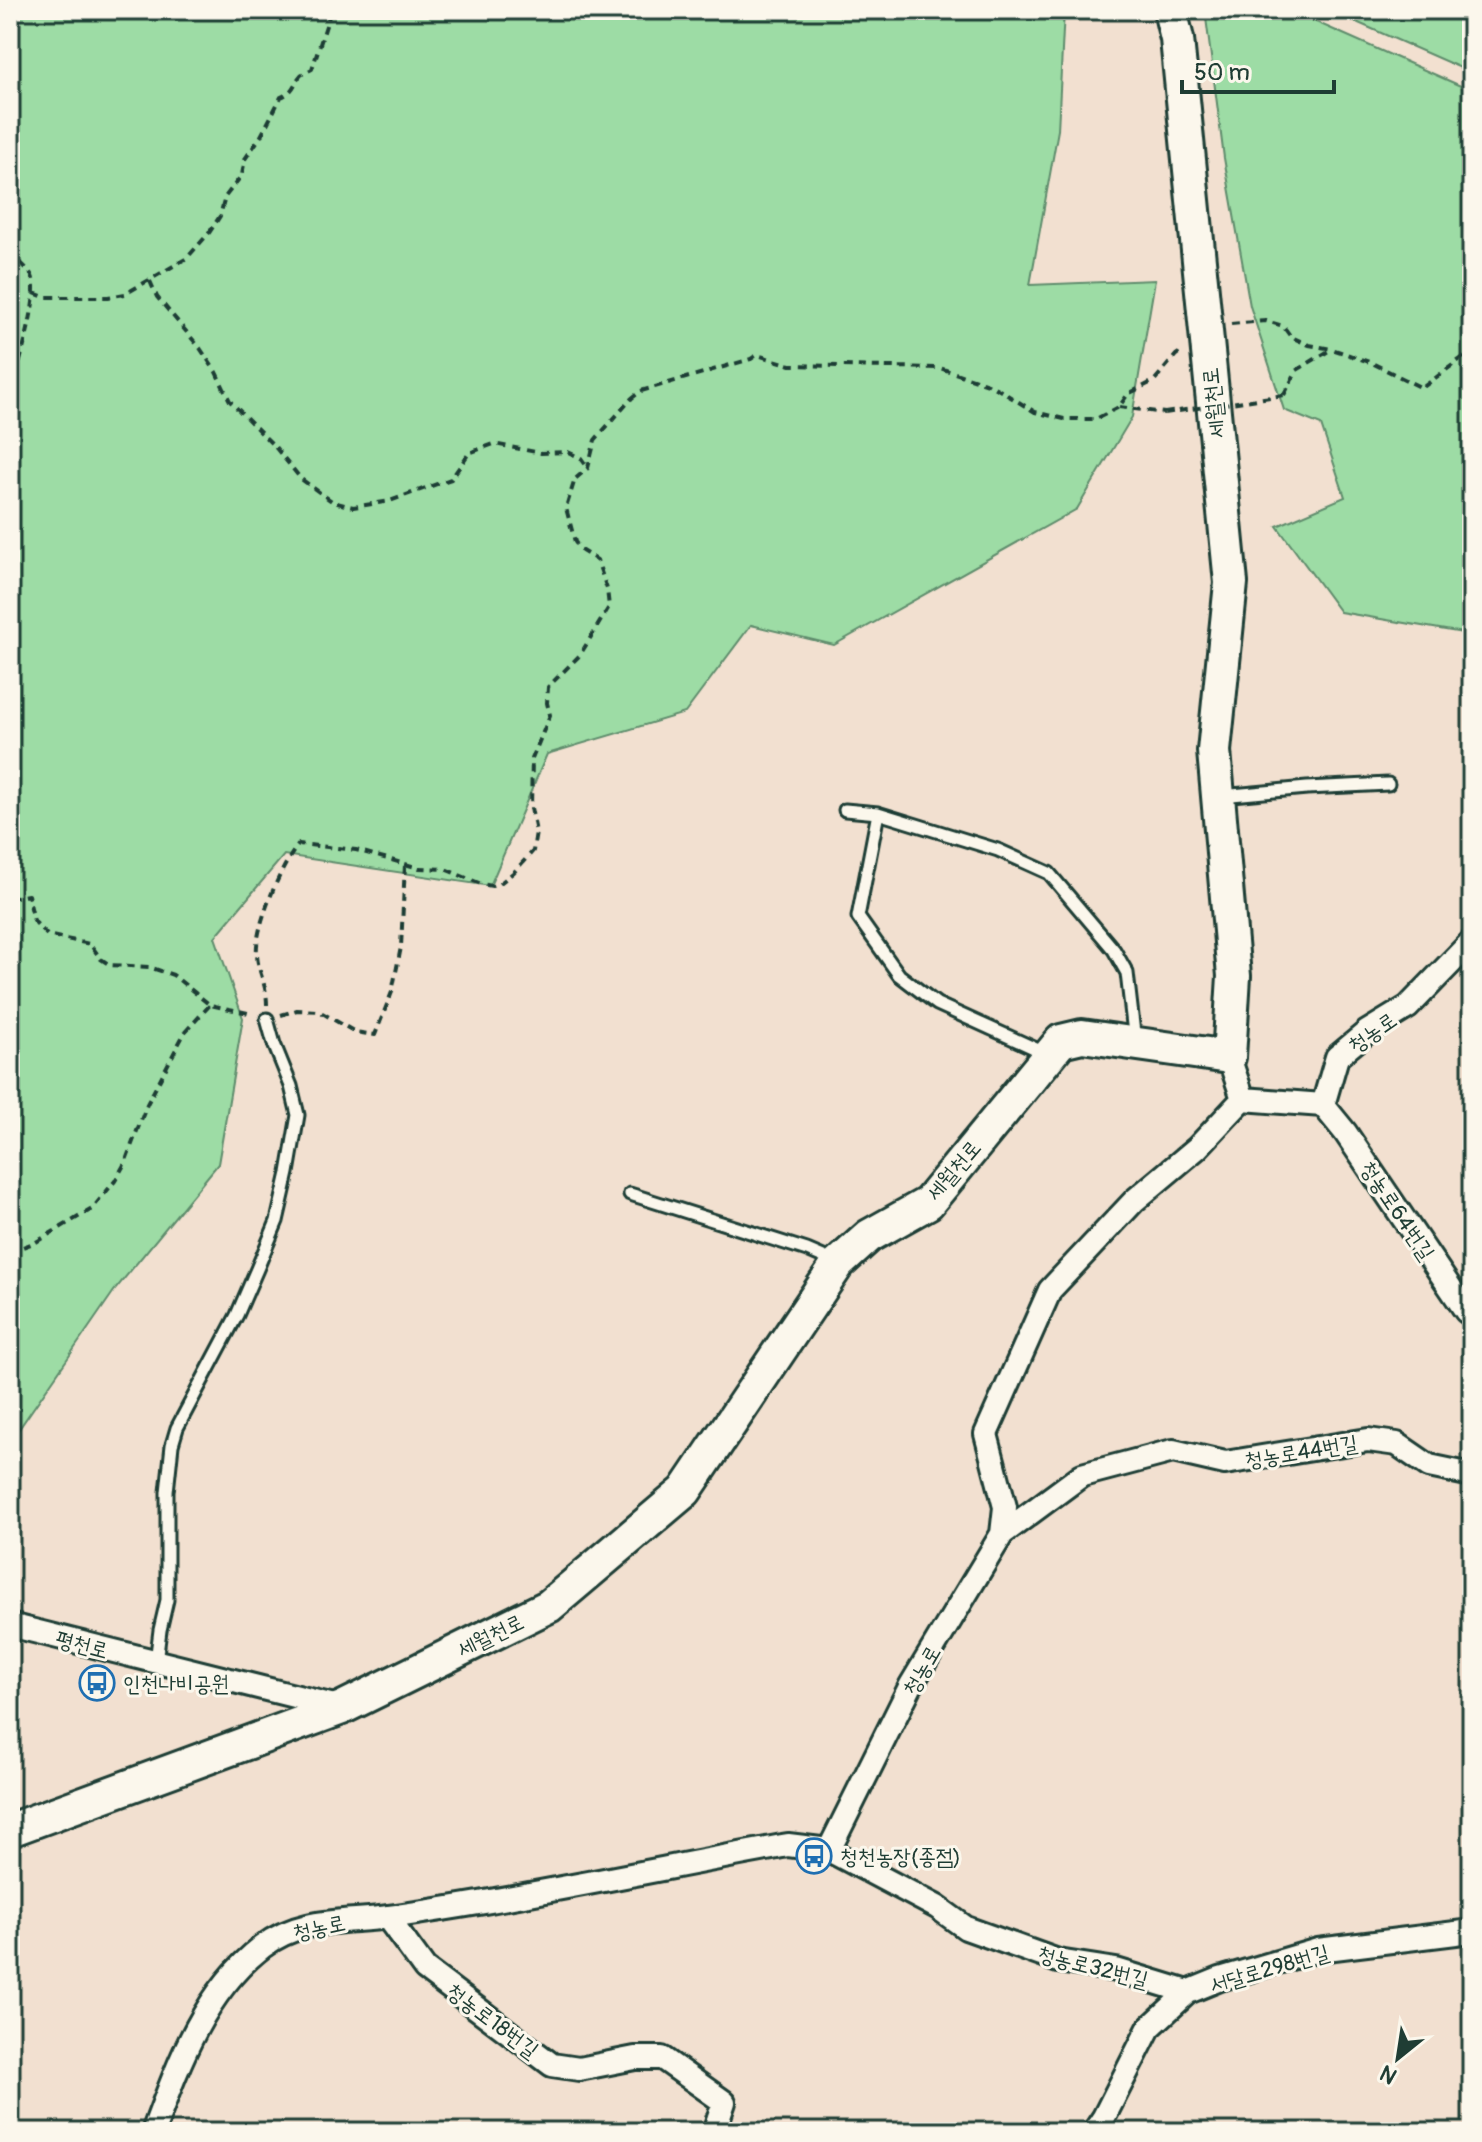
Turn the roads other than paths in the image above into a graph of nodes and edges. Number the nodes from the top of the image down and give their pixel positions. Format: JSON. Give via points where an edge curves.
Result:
{"nodes":[{"id":1,"x":1170,"y":10,"type":"edge"},
{"id":2,"x":1388,"y":784,"type":"dead end"},
{"id":3,"x":1218,"y":796,"type":"junction"},
{"id":4,"x":845,"y":810,"type":"dead end"},
{"id":5,"x":878,"y":813,"type":"junction"},
{"id":6,"x":1472,"y":941,"type":"edge"},
{"id":7,"x":267,"y":1019,"type":"road end"},
{"id":8,"x":1135,"y":1044,"type":"junction"},
{"id":9,"x":1048,"y":1055,"type":"junction"},
{"id":10,"x":1229,"y":1057,"type":"junction"},
{"id":11,"x":1243,"y":1099,"type":"junction"},
{"id":12,"x":1323,"y":1105,"type":"junction"},
{"id":13,"x":630,"y":1194,"type":"dead end"},
{"id":14,"x":838,"y":1264,"type":"junction"},
{"id":15,"x":1472,"y":1315,"type":"edge"},
{"id":16,"x":1472,"y":1475,"type":"edge"},
{"id":17,"x":1002,"y":1534,"type":"junction"},
{"id":18,"x":10,"y":1625,"type":"edge"},
{"id":19,"x":156,"y":1662,"type":"junction"},
{"id":20,"x":342,"y":1708,"type":"junction"},
{"id":21,"x":10,"y":1830,"type":"edge"},
{"id":22,"x":829,"y":1850,"type":"junction"},
{"id":23,"x":387,"y":1917,"type":"junction"},
{"id":24,"x":1472,"y":1931,"type":"edge"},
{"id":25,"x":1188,"y":1992,"type":"junction"},
{"id":26,"x":153,"y":2132,"type":"edge"},
{"id":27,"x":714,"y":2132,"type":"edge"},
{"id":28,"x":1094,"y":2132,"type":"edge"}],
"edges":[{"from":1,"to":3,"type":"street","name":"세월천로","via":[[1231,583],[1214,751]]},
{"from":2,"to":3,"type":"lane"},
{"from":3,"to":10,"type":"street","name":"세월천로","via":[[1234,976]]},
{"from":4,"to":5,"type":"lane"},
{"from":5,"to":8,"type":"lane","via":[[998,850],[1049,873],[1127,973]]},
{"from":5,"to":9,"type":"lane","via":[[858,917],[899,975],[937,1004]]},
{"from":6,"to":12,"type":"street","name":"청농로","via":[[1408,1007],[1337,1057]]},
{"from":7,"to":19,"type":"lane","via":[[298,1115],[291,1159],[277,1221],[172,1445],[167,1600]]},
{"from":8,"to":9,"type":"street","name":"세월천로","via":[[1082,1036],[1061,1041]]},
{"from":8,"to":10,"type":"street","name":"세월천로"},
{"from":9,"to":14,"type":"street","name":"세월천로","via":[[928,1203],[869,1236]]},
{"from":10,"to":11,"type":"street","name":"세월천로"},
{"from":11,"to":12,"type":"street"},
{"from":11,"to":17,"type":"street","via":[[1197,1148],[1135,1200],[1050,1290],[986,1434],[1005,1507]]},
{"from":12,"to":15,"type":"street","name":"청농로64번길"},
{"from":13,"to":14,"type":"lane"},
{"from":14,"to":20,"type":"street","name":"세월천로","via":[[685,1491],[549,1606]]},
{"from":16,"to":17,"type":"street","name":"청농로44번길","via":[[1429,1466],[1397,1444],[1368,1440],[1225,1463],[1173,1451],[1082,1475]]},
{"from":17,"to":22,"type":"street","name":"청농로","via":[[911,1685]]},
{"from":18,"to":19,"type":"street","name":"평천로"},
{"from":19,"to":20,"type":"street","name":"평천로"},
{"from":20,"to":21,"type":"street","name":"세월천로"},
{"from":22,"to":23,"type":"street","name":"청농로","via":[[788,1845]]},
{"from":22,"to":25,"type":"street","name":"청농로32번길","via":[[966,1928],[1058,1961],[1116,1970]]},
{"from":23,"to":26,"type":"street","name":"청농로","via":[[297,1927],[237,1970],[191,2039]]},
{"from":23,"to":27,"type":"street","name":"청농로18번길","via":[[425,1969],[552,2065],[579,2069],[662,2058],[724,2102]]},
{"from":24,"to":25,"type":"street","name":"서달로298번길","via":[[1318,1950]]},
{"from":25,"to":28,"type":"street","name":"서달로298번길","via":[[1149,2028]]}]}
